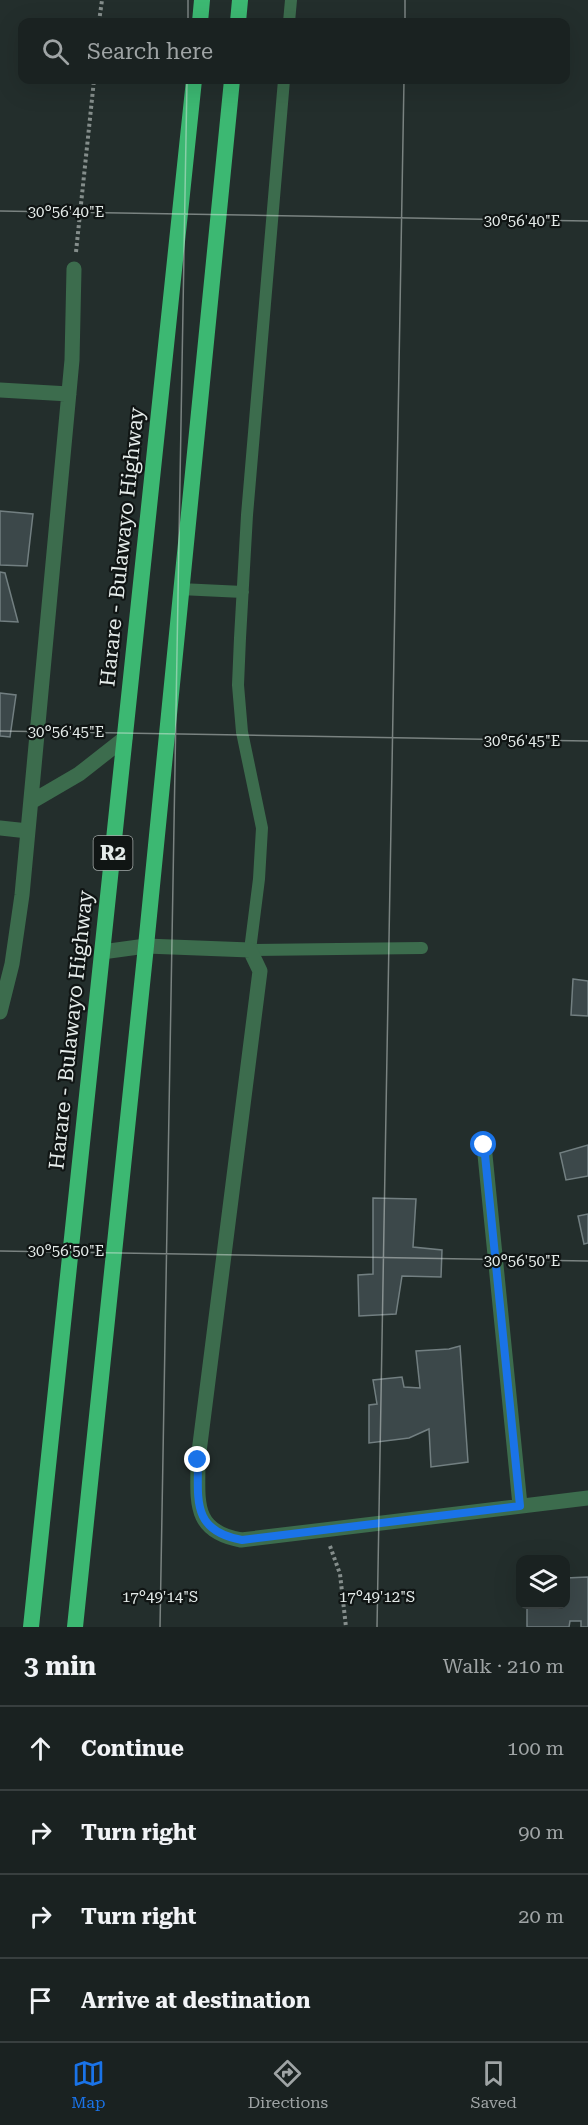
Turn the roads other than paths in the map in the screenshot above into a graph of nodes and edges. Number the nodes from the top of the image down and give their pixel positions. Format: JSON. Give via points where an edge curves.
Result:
{"nodes":[{"id":1,"x":202,"y":0,"type":"edge"},
{"id":2,"x":240,"y":0,"type":"edge"},
{"id":3,"x":291,"y":0,"type":"edge"},
{"id":4,"x":200,"y":18,"type":"edge"},
{"id":5,"x":238,"y":18,"type":"edge"},
{"id":6,"x":289,"y":18,"type":"edge"},
{"id":7,"x":194,"y":84,"type":"edge"},
{"id":8,"x":232,"y":84,"type":"edge"},
{"id":9,"x":284,"y":84,"type":"edge"},
{"id":10,"x":74,"y":269,"type":"road end"},
{"id":11,"x":0,"y":390,"type":"edge"},
{"id":12,"x":69,"y":394,"type":"junction"},
{"id":13,"x":180,"y":589,"type":"junction"},
{"id":14,"x":243,"y":592,"type":"junction"},
{"id":15,"x":125,"y":738,"type":"junction"},
{"id":16,"x":31,"y":802,"type":"junction"},
{"id":17,"x":0,"y":828,"type":"edge"},
{"id":18,"x":28,"y":831,"type":"junction"},
{"id":19,"x":146,"y":946,"type":"junction"},
{"id":20,"x":422,"y":948,"type":"dead end"},
{"id":21,"x":250,"y":950,"type":"junction"},
{"id":22,"x":102,"y":952,"type":"junction"},
{"id":23,"x":0,"y":1012,"type":"edge"},
{"id":24,"x":484,"y":1145,"type":"dead end"},
{"id":25,"x":588,"y":1498,"type":"edge"},
{"id":26,"x":520,"y":1506,"type":"junction"},
{"id":27,"x":31,"y":1627,"type":"edge"},
{"id":28,"x":75,"y":1627,"type":"edge"}],
"edges":[{"from":1,"to":4,"type":"highway"},
{"from":2,"to":5,"type":"highway"},
{"from":3,"to":6,"type":"lane"},
{"from":7,"to":15,"type":"highway","name":"Harare - Bulawayo Highway","number":"R2"},
{"from":8,"to":13,"type":"highway","number":"R2"},
{"from":9,"to":14,"type":"lane"},
{"from":10,"to":12,"type":"street"},
{"from":11,"to":12,"type":"street"},
{"from":12,"to":16,"type":"street"},
{"from":13,"to":14,"type":"lane"},
{"from":13,"to":19,"type":"highway","number":"R2"},
{"from":14,"to":21,"type":"lane","via":[[238,685],[242,732],[262,828]]},
{"from":15,"to":16,"type":"street","via":[[79,774]]},
{"from":15,"to":22,"type":"highway","name":"Harare - Bulawayo Highway","number":"R2"},
{"from":16,"to":18,"type":"street"},
{"from":17,"to":18,"type":"street"},
{"from":18,"to":23,"type":"street","via":[[12,964]]},
{"from":19,"to":21,"type":"street"},
{"from":19,"to":22,"type":"street"},
{"from":19,"to":28,"type":"highway","number":"R2"},
{"from":20,"to":21,"type":"lane"},
{"from":21,"to":26,"type":"street","via":[[260,971],[198,1460],[200,1505],[206,1524],[228,1538],[242,1540]]},
{"from":22,"to":27,"type":"highway","name":"Harare - Bulawayo Highway","number":"R2"},
{"from":24,"to":26,"type":"street"},
{"from":25,"to":26,"type":"street"}]}
